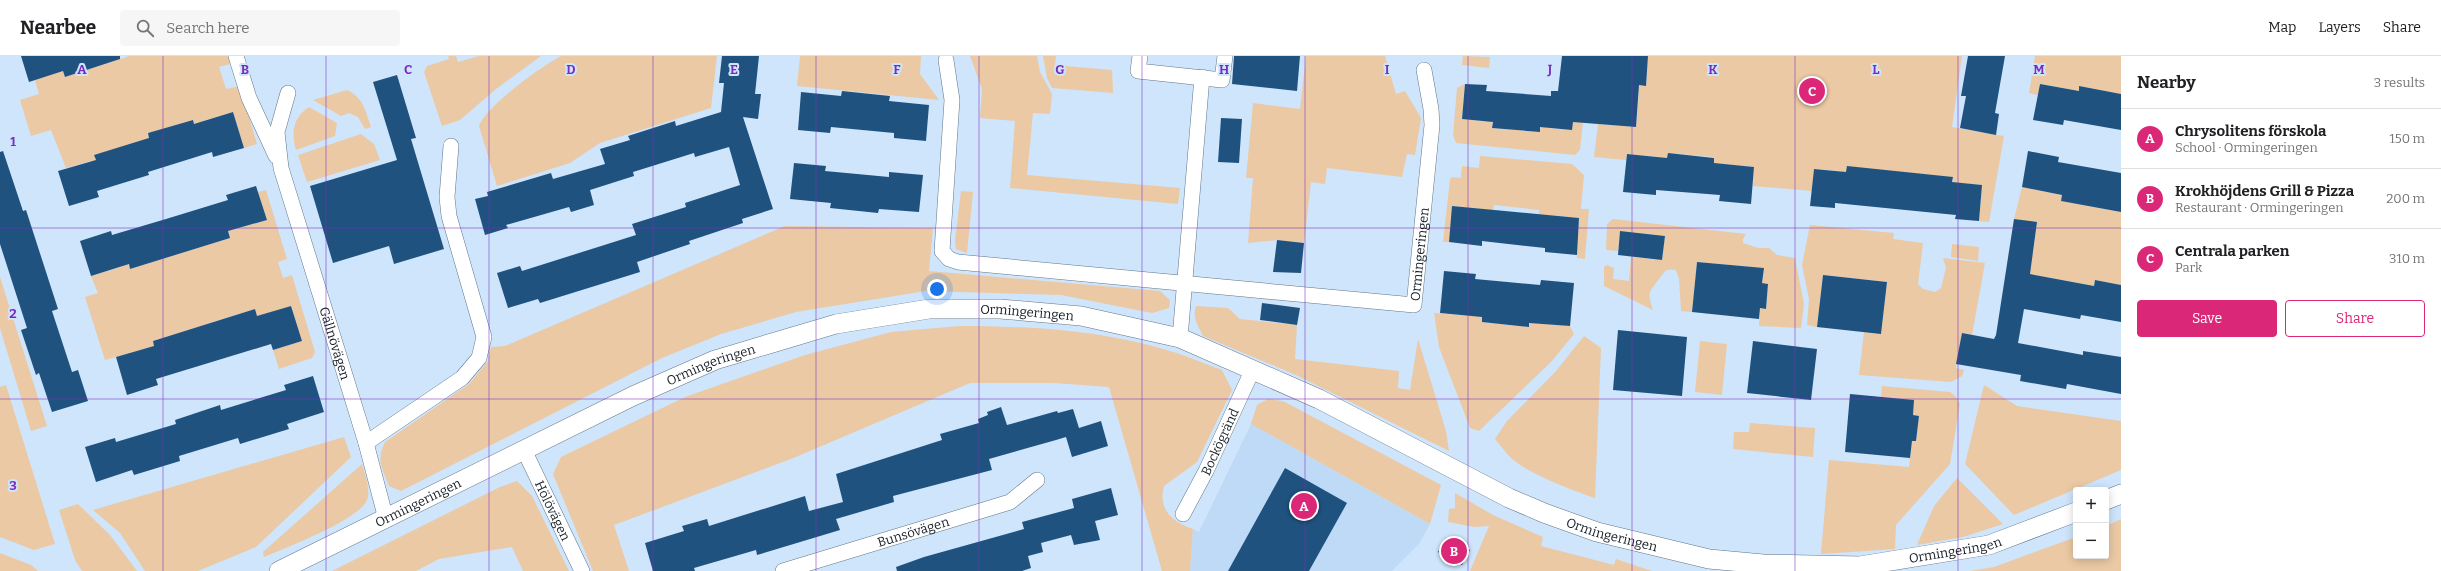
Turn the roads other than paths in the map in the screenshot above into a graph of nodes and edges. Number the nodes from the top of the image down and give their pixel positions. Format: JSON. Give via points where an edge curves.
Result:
{"nodes":[{"id":1,"x":236,"y":56,"type":"edge"},
{"id":2,"x":1140,"y":56,"type":"edge"},
{"id":3,"x":1225,"y":56,"type":"edge"},
{"id":4,"x":946,"y":60,"type":"dead end"},
{"id":5,"x":1424,"y":70,"type":"dead end"},
{"id":6,"x":1202,"y":77,"type":"junction"},
{"id":7,"x":288,"y":93,"type":"dead end"},
{"id":8,"x":451,"y":146,"type":"dead end"},
{"id":9,"x":281,"y":168,"type":"junction"},
{"id":10,"x":1185,"y":285,"type":"junction"},
{"id":11,"x":1180,"y":338,"type":"junction"},
{"id":12,"x":1254,"y":369,"type":"junction"},
{"id":13,"x":366,"y":443,"type":"junction"},
{"id":14,"x":524,"y":450,"type":"junction"},
{"id":15,"x":1037,"y":480,"type":"dead end"},
{"id":16,"x":2121,"y":494,"type":"edge"},
{"id":17,"x":2109,"y":499,"type":"edge"},
{"id":18,"x":2073,"y":513,"type":"edge"},
{"id":19,"x":1183,"y":514,"type":"dead end"},
{"id":20,"x":386,"y":518,"type":"junction"},
{"id":21,"x":1707,"y":565,"type":"edge"},
{"id":22,"x":279,"y":571,"type":"edge"},
{"id":23,"x":582,"y":571,"type":"edge"},
{"id":24,"x":783,"y":571,"type":"edge"}],
"edges":[{"from":1,"to":9,"type":"street","via":[[249,98]]},
{"from":2,"to":6,"type":"street","via":[[1138,71]]},
{"from":3,"to":6,"type":"street","via":[[1222,80]]},
{"from":4,"to":10,"type":"street","name":"Ormingeringen","via":[[952,100],[942,251],[944,255],[958,262]]},
{"from":5,"to":10,"type":"street","name":"Ormingeringen","via":[[1432,125],[1414,305]]},
{"from":6,"to":10,"type":"street"},
{"from":7,"to":9,"type":"street","via":[[277,132]]},
{"from":8,"to":13,"type":"street","via":[[447,197],[449,216],[484,337],[479,358],[462,378]]},
{"from":9,"to":13,"type":"street","name":"Gällnövägen"},
{"from":10,"to":11,"type":"street"},
{"from":11,"to":12,"type":"street","name":"Ormingeringen"},
{"from":11,"to":14,"type":"street","name":"Ormingeringen","via":[[1081,316],[1000,310],[929,309],[836,324],[716,360],[640,393]]},
{"from":12,"to":19,"type":"street","name":"Bockögränd"},
{"from":12,"to":21,"type":"street","name":"Ormingeringen","via":[[1319,399],[1516,501],[1597,532]]},
{"from":13,"to":20,"type":"street","name":"Gällnövägen"},
{"from":14,"to":20,"type":"street","name":"Ormingeringen"},
{"from":14,"to":23,"type":"street","name":"Hölövägen"},
{"from":15,"to":24,"type":"street","name":"Bunsövägen","via":[[1010,502]]},
{"from":16,"to":17,"type":"street"},
{"from":18,"to":21,"type":"street","name":"Ormingeringen","via":[[1989,545],[1860,566]]},
{"from":20,"to":22,"type":"street","name":"Ormingeringen"}]}
